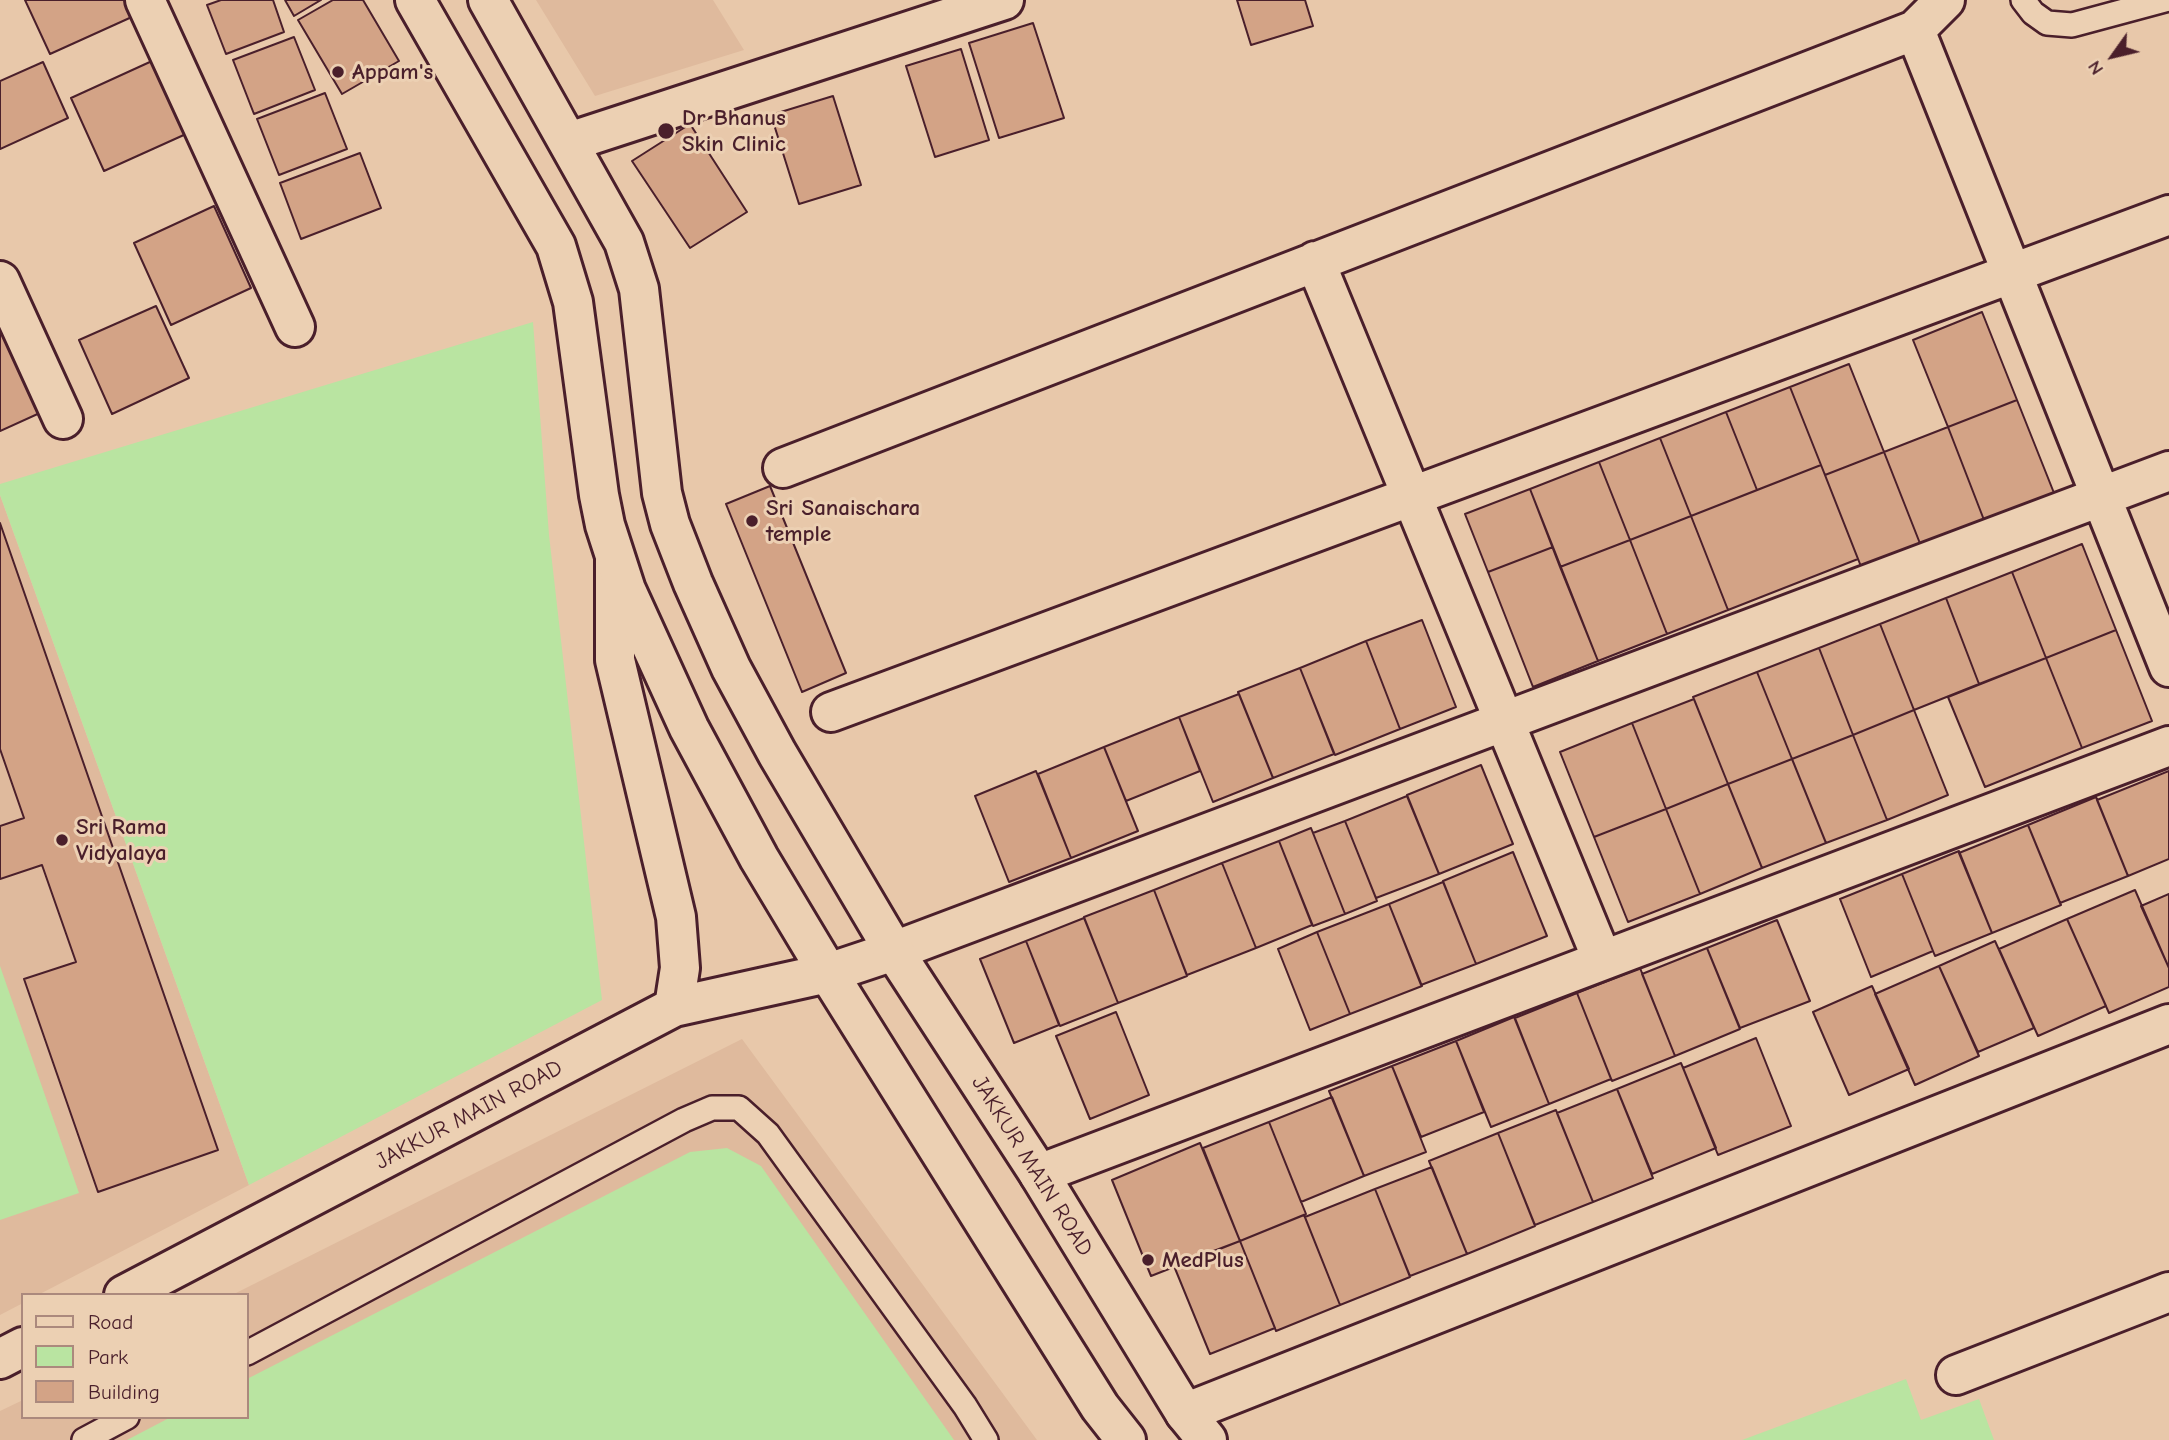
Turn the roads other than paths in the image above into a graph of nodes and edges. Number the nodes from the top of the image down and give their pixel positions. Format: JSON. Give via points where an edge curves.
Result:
{"nodes":[{"id":1,"x":145,"y":0,"type":"edge"},
{"id":2,"x":415,"y":0,"type":"edge"},
{"id":3,"x":488,"y":0,"type":"edge"},
{"id":4,"x":1004,"y":0,"type":"edge"},
{"id":5,"x":1945,"y":0,"type":"edge"},
{"id":6,"x":2023,"y":0,"type":"edge"},
{"id":7,"x":2165,"y":0,"type":"edge"},
{"id":8,"x":922,"y":12,"type":"edge"},
{"id":9,"x":1915,"y":30,"type":"junction"},
{"id":10,"x":569,"y":142,"type":"junction"},
{"id":11,"x":2169,"y":215,"type":"edge"},
{"id":12,"x":1315,"y":261,"type":"junction"},
{"id":13,"x":2012,"y":274,"type":"junction"},
{"id":14,"x":0,"y":281,"type":"edge"},
{"id":15,"x":295,"y":327,"type":"dead end"},
{"id":16,"x":63,"y":419,"type":"dead end"},
{"id":17,"x":783,"y":468,"type":"dead end"},
{"id":18,"x":2169,"y":471,"type":"edge"},
{"id":19,"x":1412,"y":497,"type":"junction"},
{"id":20,"x":2101,"y":497,"type":"junction"},
{"id":21,"x":615,"y":558,"type":"junction"},
{"id":22,"x":2169,"y":667,"type":"edge"},
{"id":23,"x":831,"y":712,"type":"dead end"},
{"id":24,"x":1503,"y":722,"type":"junction"},
{"id":25,"x":2169,"y":746,"type":"edge"},
{"id":26,"x":894,"y":951,"type":"junction"},
{"id":27,"x":1602,"y":959,"type":"junction"},
{"id":28,"x":828,"y":973,"type":"junction"},
{"id":29,"x":674,"y":1007,"type":"junction"},
{"id":30,"x":2169,"y":1024,"type":"edge"},
{"id":31,"x":1039,"y":1174,"type":"junction"},
{"id":32,"x":2169,"y":1292,"type":"edge"},
{"id":33,"x":128,"y":1293,"type":"edge"},
{"id":34,"x":21,"y":1349,"type":"edge"},
{"id":35,"x":248,"y":1352,"type":"edge"},
{"id":36,"x":0,"y":1359,"type":"edge"},
{"id":37,"x":1956,"y":1375,"type":"dead end"},
{"id":38,"x":123,"y":1419,"type":"edge"},
{"id":39,"x":1196,"y":1427,"type":"edge"},
{"id":40,"x":84,"y":1440,"type":"edge"},
{"id":41,"x":986,"y":1440,"type":"edge"},
{"id":42,"x":1126,"y":1440,"type":"edge"}],
"edges":[{"from":1,"to":15,"type":"street"},
{"from":2,"to":21,"type":"street","via":[[556,246],[573,302],[599,495]]},
{"from":3,"to":10,"type":"street"},
{"from":4,"to":8,"type":"street"},
{"from":5,"to":9,"type":"street"},
{"from":6,"to":7,"type":"lane","via":[[2047,23],[2072,25]]},
{"from":8,"to":10,"type":"street"},
{"from":9,"to":12,"type":"street"},
{"from":9,"to":13,"type":"street"},
{"from":10,"to":26,"type":"street","via":[[624,242],[639,289],[662,493],[693,583],[777,753]]},
{"from":11,"to":13,"type":"street"},
{"from":12,"to":17,"type":"street"},
{"from":12,"to":19,"type":"street"},
{"from":13,"to":19,"type":"street"},
{"from":13,"to":20,"type":"street"},
{"from":14,"to":16,"type":"street"},
{"from":18,"to":20,"type":"street"},
{"from":19,"to":23,"type":"street"},
{"from":19,"to":24,"type":"street"},
{"from":20,"to":22,"type":"street"},
{"from":20,"to":24,"type":"street"},
{"from":21,"to":28,"type":"street","via":[[689,728]]},
{"from":21,"to":29,"type":"street","via":[[615,660],[676,917],[680,968]]},
{"from":24,"to":26,"type":"street"},
{"from":24,"to":27,"type":"street"},
{"from":25,"to":27,"type":"street"},
{"from":26,"to":28,"type":"street","name":"JAKKUR MAIN ROAD"},
{"from":26,"to":31,"type":"street","name":"JAKKUR MAIN ROAD"},
{"from":27,"to":31,"type":"street"},
{"from":28,"to":29,"type":"street","name":"JAKKUR MAIN ROAD"},
{"from":28,"to":42,"type":"street","via":[[1100,1407]]},
{"from":29,"to":33,"type":"street","name":"JAKKUR MAIN ROAD"},
{"from":30,"to":39,"type":"street"},
{"from":31,"to":39,"type":"street","name":"JAKKUR MAIN ROAD"},
{"from":32,"to":37,"type":"street"},
{"from":34,"to":36,"type":"street"},
{"from":35,"to":41,"type":"lane","via":[[684,1120],[712,1108],[739,1108],[768,1134]]},
{"from":38,"to":40,"type":"lane"}]}
